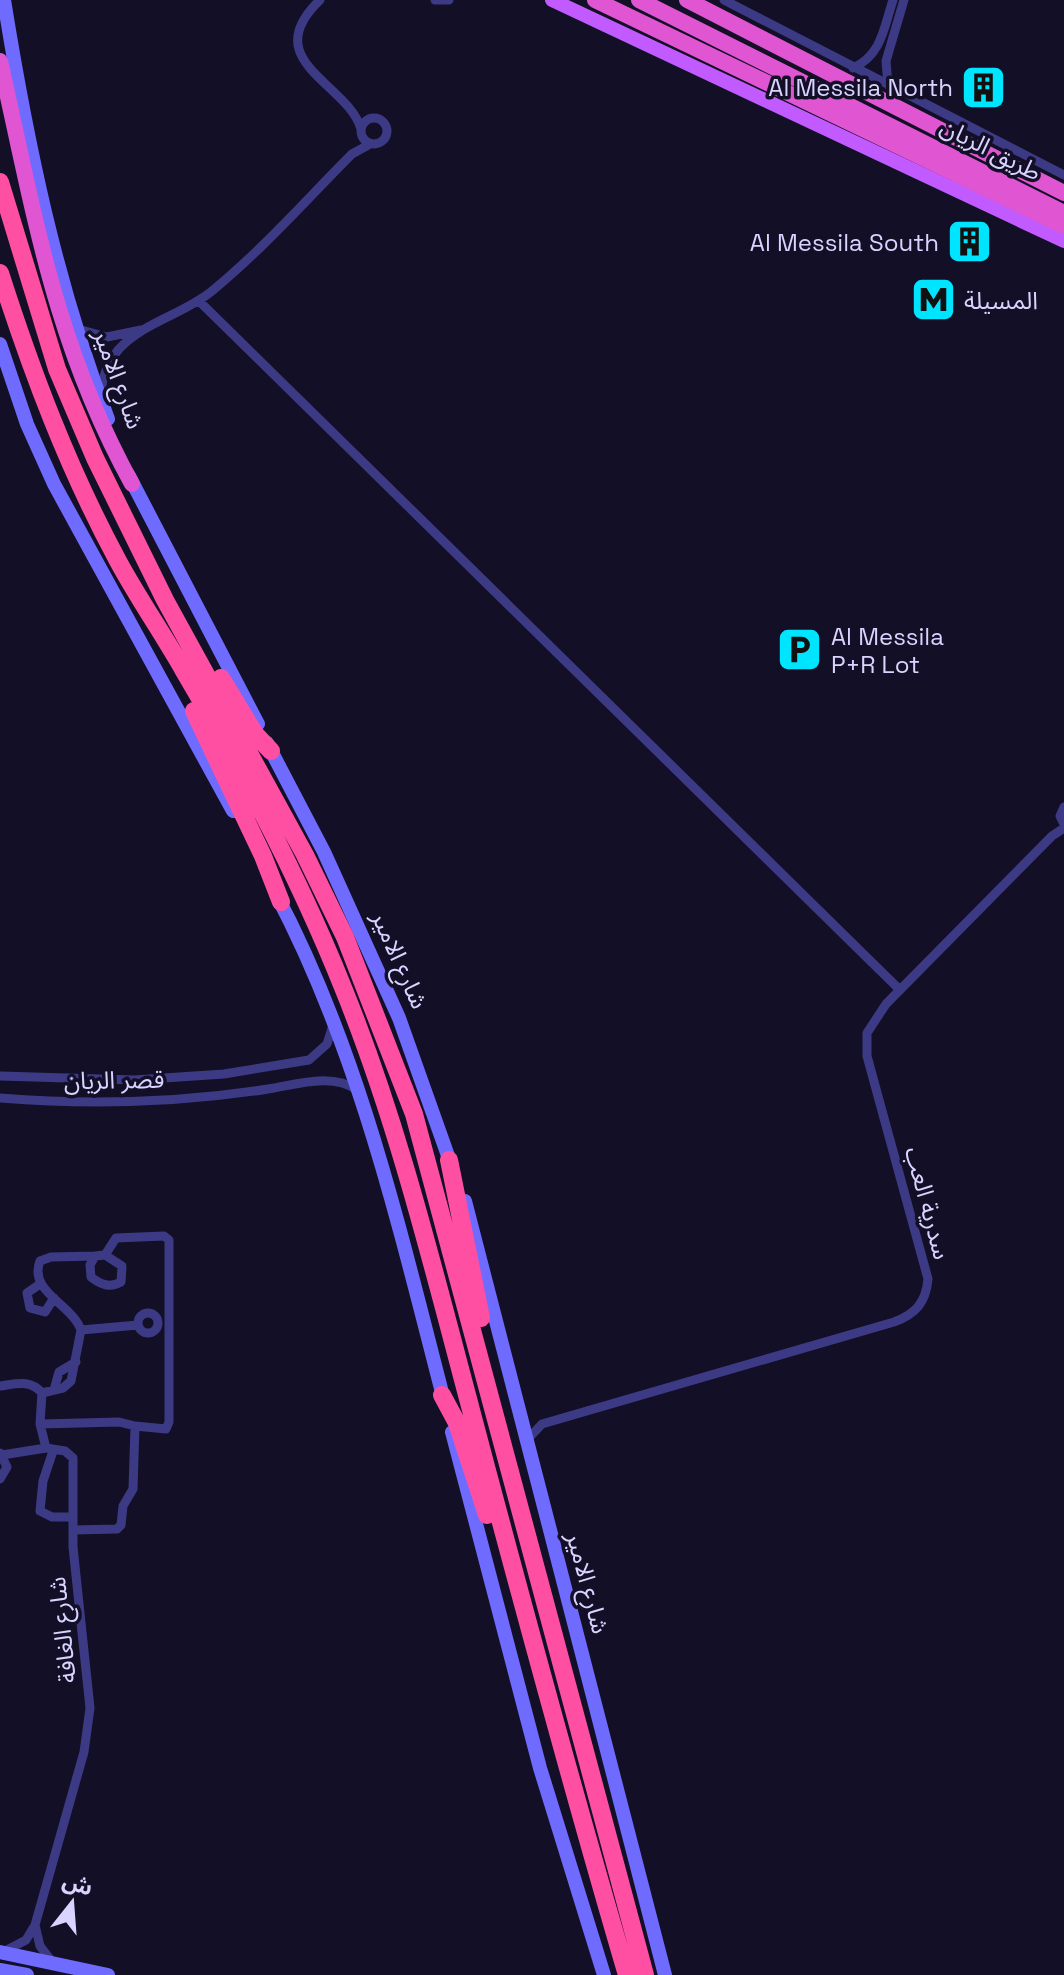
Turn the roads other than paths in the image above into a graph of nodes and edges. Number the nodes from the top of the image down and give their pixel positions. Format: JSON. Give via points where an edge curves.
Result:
{"nodes":[{"id":1,"x":4,"y":0,"type":"edge"},
{"id":2,"x":320,"y":0,"type":"edge"},
{"id":3,"x":435,"y":0,"type":"edge"},
{"id":4,"x":449,"y":0,"type":"edge"},
{"id":5,"x":552,"y":0,"type":"edge"},
{"id":6,"x":595,"y":0,"type":"edge"},
{"id":7,"x":639,"y":0,"type":"edge"},
{"id":8,"x":687,"y":0,"type":"edge"},
{"id":9,"x":695,"y":0,"type":"edge"},
{"id":10,"x":724,"y":0,"type":"edge"},
{"id":11,"x":893,"y":0,"type":"edge"},
{"id":12,"x":904,"y":0,"type":"edge"},
{"id":13,"x":731,"y":20,"type":"junction"},
{"id":14,"x":629,"y":33,"type":"junction"},
{"id":15,"x":0,"y":61,"type":"edge"},
{"id":16,"x":853,"y":68,"type":"junction"},
{"id":17,"x":888,"y":85,"type":"junction"},
{"id":18,"x":809,"y":104,"type":"junction"},
{"id":19,"x":353,"y":113,"type":"junction"},
{"id":20,"x":369,"y":120,"type":"junction"},
{"id":21,"x":361,"y":132,"type":"junction"},
{"id":22,"x":370,"y":144,"type":"junction"},
{"id":23,"x":352,"y":154,"type":"junction"},
{"id":24,"x":1064,"y":175,"type":"edge"},
{"id":25,"x":0,"y":182,"type":"edge"},
{"id":26,"x":1064,"y":193,"type":"edge"},
{"id":27,"x":1064,"y":213,"type":"edge"},
{"id":28,"x":1064,"y":228,"type":"edge"},
{"id":29,"x":1064,"y":241,"type":"edge"},
{"id":30,"x":0,"y":273,"type":"edge"},
{"id":31,"x":199,"y":301,"type":"junction"},
{"id":32,"x":74,"y":328,"type":"junction"},
{"id":33,"x":144,"y":330,"type":"junction"},
{"id":34,"x":0,"y":344,"type":"edge"},
{"id":35,"x":101,"y":401,"type":"junction"},
{"id":36,"x":132,"y":484,"type":"junction"},
{"id":37,"x":165,"y":600,"type":"junction"},
{"id":38,"x":186,"y":673,"type":"junction"},
{"id":39,"x":271,"y":751,"type":"junction"},
{"id":40,"x":1064,"y":807,"type":"edge"},
{"id":41,"x":1063,"y":824,"type":"edge"},
{"id":42,"x":281,"y":902,"type":"junction"},
{"id":43,"x":900,"y":990,"type":"junction"},
{"id":44,"x":333,"y":1021,"type":"junction"},
{"id":45,"x":224,"y":1074,"type":"junction"},
{"id":46,"x":0,"y":1076,"type":"edge"},
{"id":47,"x":359,"y":1091,"type":"junction"},
{"id":48,"x":228,"y":1096,"type":"junction"},
{"id":49,"x":0,"y":1098,"type":"edge"},
{"id":50,"x":449,"y":1160,"type":"junction"},
{"id":51,"x":40,"y":1284,"type":"junction"},
{"id":52,"x":54,"y":1298,"type":"junction"},
{"id":53,"x":138,"y":1325,"type":"dead end"},
{"id":54,"x":81,"y":1330,"type":"junction"},
{"id":55,"x":76,"y":1362,"type":"junction"},
{"id":56,"x":0,"y":1386,"type":"edge"},
{"id":57,"x":54,"y":1390,"type":"junction"},
{"id":58,"x":42,"y":1393,"type":"junction"},
{"id":59,"x":442,"y":1395,"type":"junction"},
{"id":60,"x":518,"y":1415,"type":"junction"},
{"id":61,"x":40,"y":1424,"type":"junction"},
{"id":62,"x":497,"y":1424,"type":"junction"},
{"id":63,"x":542,"y":1424,"type":"junction"},
{"id":64,"x":135,"y":1426,"type":"junction"},
{"id":65,"x":525,"y":1445,"type":"junction"},
{"id":66,"x":50,"y":1449,"type":"junction"},
{"id":67,"x":1,"y":1454,"type":"edge"},
{"id":68,"x":0,"y":1479,"type":"edge"},
{"id":69,"x":73,"y":1517,"type":"junction"},
{"id":70,"x":73,"y":1530,"type":"junction"},
{"id":71,"x":519,"y":1583,"type":"junction"},
{"id":72,"x":35,"y":1925,"type":"junction"},
{"id":73,"x":1,"y":1952,"type":"edge"},
{"id":74,"x":53,"y":1963,"type":"junction"},
{"id":75,"x":6,"y":1972,"type":"edge"},
{"id":76,"x":603,"y":1974,"type":"edge"},
{"id":77,"x":27,"y":1975,"type":"edge"},
{"id":78,"x":108,"y":1975,"type":"edge"},
{"id":79,"x":627,"y":1975,"type":"edge"},
{"id":80,"x":645,"y":1975,"type":"edge"},
{"id":81,"x":665,"y":1975,"type":"edge"}],
"edges":[{"from":1,"to":32,"type":"main road","name":"شارع الامير","via":[[42,207]]},
{"from":2,"to":19,"type":"street","via":[[310,9],[300,34],[304,61]]},
{"from":3,"to":4,"type":"street"},
{"from":5,"to":14,"type":"main road"},
{"from":6,"to":18,"type":"highway"},
{"from":7,"to":27,"type":"highway","name":"طريق الريان"},
{"from":8,"to":13,"type":"highway","name":"طريق الريان"},
{"from":9,"to":13,"type":"highway"},
{"from":10,"to":16,"type":"street","name":"طريق الريان"},
{"from":11,"to":16,"type":"street","via":[[878,48]]},
{"from":12,"to":17,"type":"street","via":[[886,61]]},
{"from":13,"to":26,"type":"highway","name":"طريق الريان"},
{"from":14,"to":18,"type":"main road"},
{"from":14,"to":29,"type":"main road"},
{"from":15,"to":36,"type":"highway","via":[[25,186],[65,334],[104,433]]},
{"from":16,"to":17,"type":"street","name":"طريق الريان"},
{"from":17,"to":24,"type":"street","name":"طريق الريان"},
{"from":18,"to":28,"type":"highway"},
{"from":19,"to":20,"type":"street"},
{"from":19,"to":21,"type":"street"},
{"from":20,"to":21,"type":"street"},
{"from":20,"to":22,"type":"street","via":[[380,121],[386,132],[382,141]]},
{"from":21,"to":22,"type":"street"},
{"from":21,"to":23,"type":"street"},
{"from":22,"to":23,"type":"street"},
{"from":23,"to":31,"type":"street"},
{"from":25,"to":37,"type":"highway","name":"شارع الامير","via":[[57,369]]},
{"from":30,"to":38,"type":"highway","via":[[40,397],[71,466],[119,563]]},
{"from":31,"to":33,"type":"street"},
{"from":31,"to":43,"type":"street"},
{"from":32,"to":33,"type":"street","via":[[107,337]]},
{"from":32,"to":35,"type":"main road","name":"شارع الامير"},
{"from":33,"to":35,"type":"street","via":[[107,366]]},
{"from":34,"to":42,"type":"main road","via":[[54,484]]},
{"from":35,"to":36,"type":"main road","name":"شارع الامير"},
{"from":36,"to":39,"type":"main road","name":"شارع الامير"},
{"from":37,"to":39,"type":"highway","via":[[186,620],[255,734]]},
{"from":37,"to":62,"type":"highway","name":"شارع الامير","via":[[305,855],[380,1022],[414,1114]]},
{"from":38,"to":42,"type":"highway","via":[[190,703]]},
{"from":38,"to":71,"type":"highway","via":[[282,852],[368,1052],[407,1166]]},
{"from":39,"to":50,"type":"main road","name":"شارع الامير","via":[[399,1018]]},
{"from":40,"to":41,"type":"street","name":"سدرية العب"},
{"from":41,"to":43,"type":"street","name":"سدرية العب"},
{"from":42,"to":44,"type":"main road"},
{"from":43,"to":63,"type":"street","name":"سدرية العب","via":[[871,1023],[865,1045],[928,1279],[915,1311],[894,1322]]},
{"from":44,"to":45,"type":"street","name":"قصر الريان","via":[[327,1044],[309,1060]]},
{"from":44,"to":47,"type":"main road"},
{"from":45,"to":46,"type":"street","name":"قصر الريان","via":[[134,1080]]},
{"from":45,"to":48,"type":"street","via":[[232,1081]]},
{"from":47,"to":48,"type":"street","name":"قصر الريان","via":[[327,1080]]},
{"from":47,"to":59,"type":"main road"},
{"from":48,"to":49,"type":"street","name":"قصر الريان","via":[[95,1104]]},
{"from":50,"to":60,"type":"main road","name":"شارع الامير","via":[[473,1227]]},
{"from":50,"to":62,"type":"highway"},
{"from":51,"to":52,"type":"street"},
{"from":51,"to":52,"type":"street","via":[[27,1293],[30,1308],[45,1312]]},
{"from":51,"to":64,"type":"street","via":[[40,1261],[100,1256],[118,1237],[169,1240],[169,1422],[158,1430]]},
{"from":52,"to":54,"type":"street"},
{"from":53,"to":54,"type":"street"},
{"from":54,"to":55,"type":"street"},
{"from":55,"to":57,"type":"street","via":[[59,1372]]},
{"from":55,"to":57,"type":"street","via":[[67,1386]]},
{"from":56,"to":58,"type":"street","via":[[25,1382]]},
{"from":57,"to":58,"type":"street"},
{"from":58,"to":61,"type":"street","name":"شارع الغافة"},
{"from":59,"to":71,"type":"highway","via":[[457,1423],[490,1525]]},
{"from":59,"to":76,"type":"main road","via":[[540,1768]]},
{"from":60,"to":63,"type":"street"},
{"from":60,"to":65,"type":"main road","name":"شارع الامير"},
{"from":61,"to":64,"type":"street"},
{"from":61,"to":66,"type":"street","name":"شارع الغافة"},
{"from":62,"to":80,"type":"highway","name":"شارع الامير"},
{"from":63,"to":65,"type":"street"},
{"from":64,"to":70,"type":"street","via":[[133,1489],[123,1506],[121,1525]]},
{"from":65,"to":81,"type":"main road","name":"شارع الامير"},
{"from":66,"to":67,"type":"street"},
{"from":66,"to":69,"type":"street","name":"شارع الغافة","via":[[73,1458]]},
{"from":66,"to":69,"type":"street","via":[[40,1511]]},
{"from":67,"to":68,"type":"street","via":[[7,1467]]},
{"from":69,"to":70,"type":"street","name":"شارع الغافة"},
{"from":70,"to":72,"type":"street","name":"شارع الغافة","via":[[90,1708],[84,1752]]},
{"from":71,"to":79,"type":"highway","via":[[555,1729]]},
{"from":72,"to":73,"type":"street","via":[[26,1940]]},
{"from":72,"to":74,"type":"street","via":[[40,1946]]},
{"from":73,"to":74,"type":"main road"},
{"from":74,"to":78,"type":"main road"},
{"from":75,"to":77,"type":"main road"}]}
